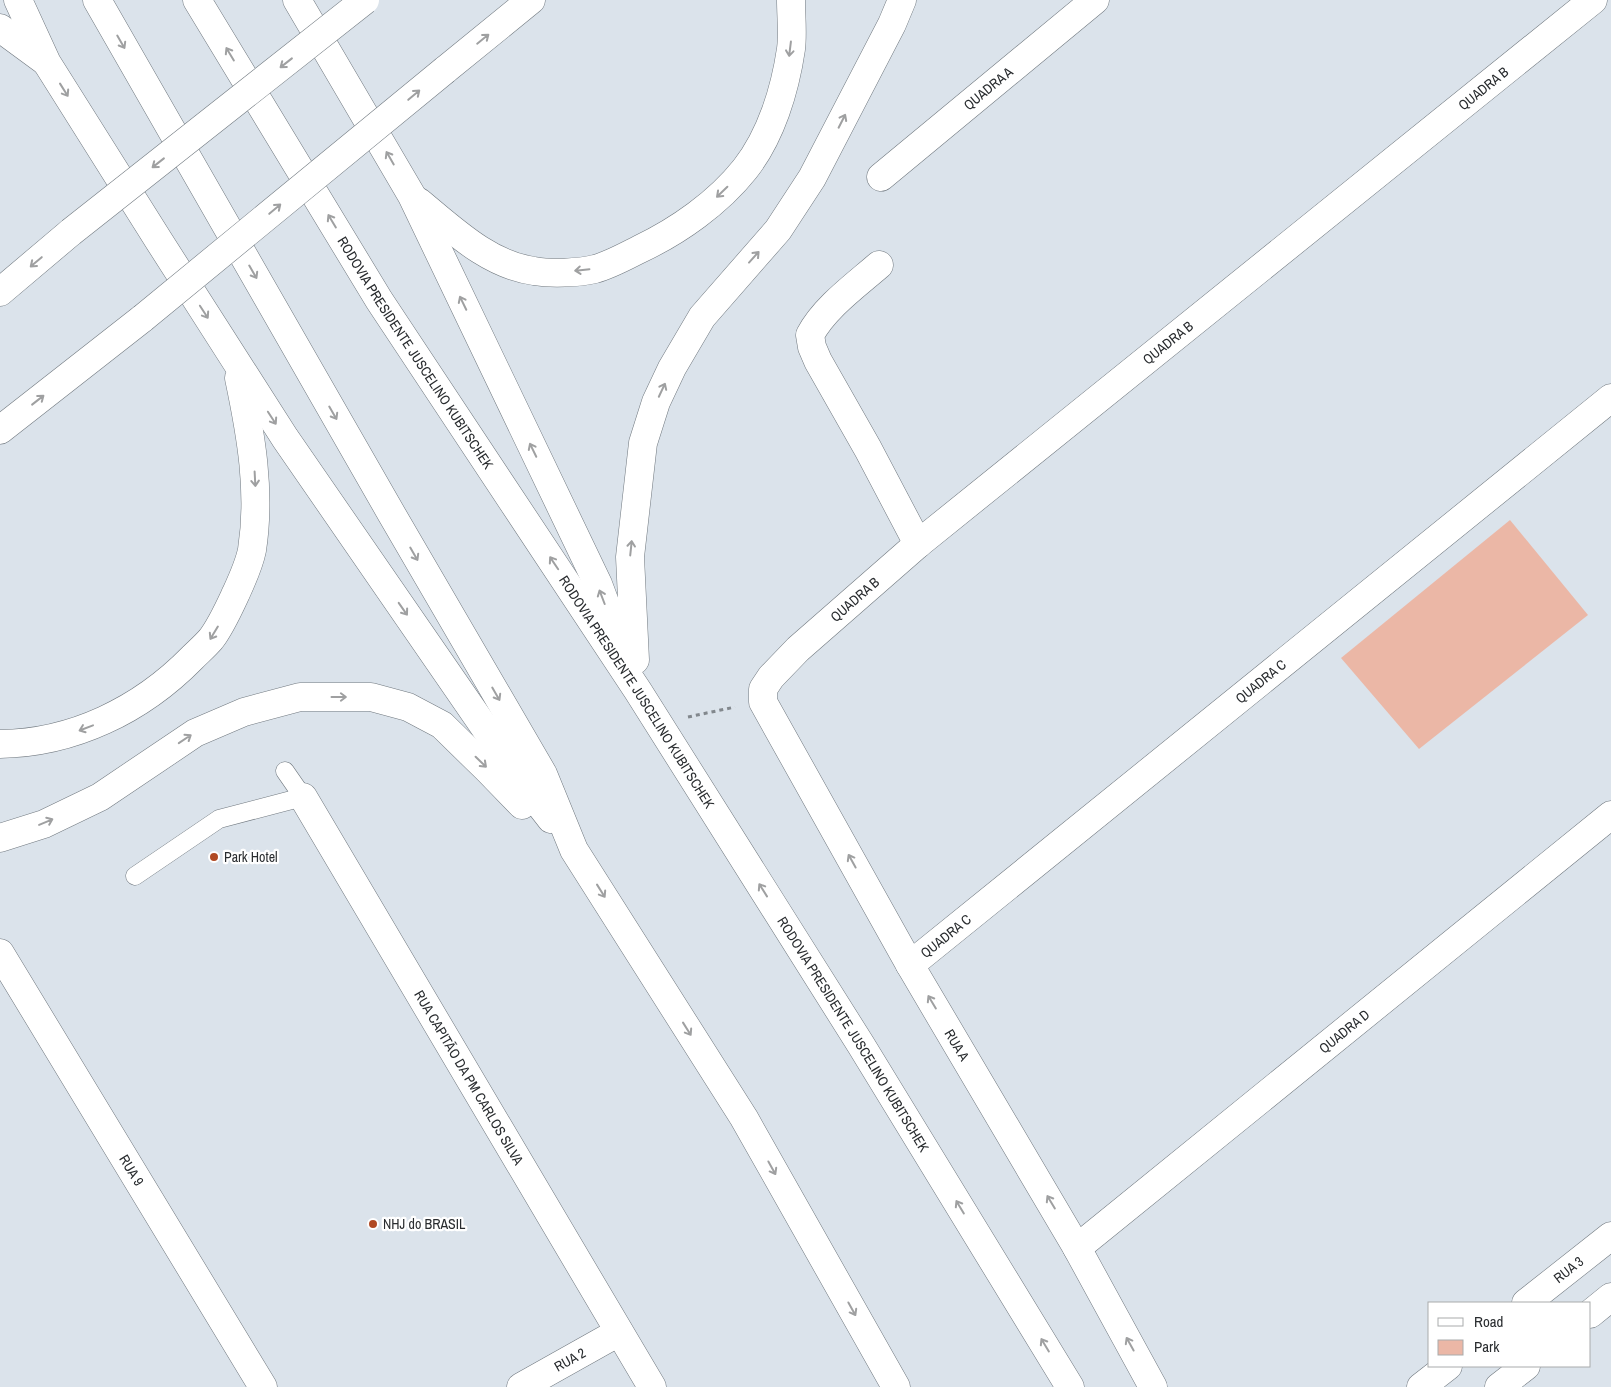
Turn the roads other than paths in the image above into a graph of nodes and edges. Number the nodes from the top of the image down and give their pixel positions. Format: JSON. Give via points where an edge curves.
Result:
{"nodes":[{"id":1,"x":18,"y":0,"type":"edge"},
{"id":2,"x":97,"y":0,"type":"edge"},
{"id":3,"x":197,"y":0,"type":"edge"},
{"id":4,"x":297,"y":0,"type":"edge"},
{"id":5,"x":365,"y":0,"type":"edge"},
{"id":6,"x":531,"y":0,"type":"edge"},
{"id":7,"x":791,"y":0,"type":"edge"},
{"id":8,"x":902,"y":0,"type":"edge"},
{"id":9,"x":1095,"y":0,"type":"edge"},
{"id":10,"x":1593,"y":0,"type":"edge"},
{"id":11,"x":0,"y":28,"type":"edge"},
{"id":12,"x":47,"y":63,"type":"junction"},
{"id":13,"x":881,"y":178,"type":"dead end"},
{"id":14,"x":412,"y":196,"type":"junction"},
{"id":15,"x":879,"y":265,"type":"dead end"},
{"id":16,"x":0,"y":292,"type":"edge"},
{"id":17,"x":236,"y":362,"type":"junction"},
{"id":18,"x":1611,"y":398,"type":"edge"},
{"id":19,"x":0,"y":430,"type":"edge"},
{"id":20,"x":918,"y":544,"type":"junction"},
{"id":21,"x":637,"y":688,"type":"junction"},
{"id":22,"x":763,"y":702,"type":"joint"},
{"id":23,"x":0,"y":744,"type":"edge"},
{"id":24,"x":285,"y":771,"type":"dead end"},
{"id":25,"x":303,"y":797,"type":"junction"},
{"id":26,"x":1611,"y":816,"type":"edge"},
{"id":27,"x":0,"y":838,"type":"edge"},
{"id":28,"x":572,"y":848,"type":"junction"},
{"id":29,"x":135,"y":876,"type":"dead end"},
{"id":30,"x":0,"y":953,"type":"edge"},
{"id":31,"x":910,"y":964,"type":"junction"},
{"id":32,"x":1611,"y":1236,"type":"edge"},
{"id":33,"x":1077,"y":1248,"type":"junction"},
{"id":34,"x":1611,"y":1297,"type":"edge"},
{"id":35,"x":1527,"y":1302,"type":"edge"},
{"id":36,"x":1591,"y":1313,"type":"edge"},
{"id":37,"x":619,"y":1332,"type":"junction"},
{"id":38,"x":1447,"y":1367,"type":"edge"},
{"id":39,"x":1525,"y":1367,"type":"edge"},
{"id":40,"x":263,"y":1387,"type":"edge"},
{"id":41,"x":521,"y":1387,"type":"edge"},
{"id":42,"x":652,"y":1387,"type":"edge"},
{"id":43,"x":896,"y":1387,"type":"edge"},
{"id":44,"x":1070,"y":1387,"type":"edge"},
{"id":45,"x":1153,"y":1387,"type":"edge"},
{"id":46,"x":1421,"y":1387,"type":"edge"},
{"id":47,"x":1499,"y":1387,"type":"edge"}],
"edges":[{"from":1,"to":12,"type":"main road"},
{"from":2,"to":28,"type":"main road","one_way":true,"via":[[543,774]]},
{"from":21,"to":3,"type":"main road","name":"RODOVIA PRESIDENTE JUSCELINO KUBITSCHEK","one_way":true,"via":[[380,300]]},
{"from":14,"to":4,"type":"main road","one_way":true},
{"from":5,"to":16,"type":"main road","one_way":true,"bridge":true},
{"from":19,"to":6,"type":"main road","one_way":true,"bridge":true,"via":[[143,318]]},
{"from":7,"to":14,"type":"main road","one_way":true,"via":[[791,48],[781,94],[759,147],[745,168],[712,202],[658,241],[595,269],[534,271],[498,261],[456,233]]},
{"from":21,"to":8,"type":"main road","one_way":true,"via":[[630,557],[643,443],[656,402],[702,317],[778,230],[812,178]]},
{"from":9,"to":13,"type":"main road","name":"QUADRA A"},
{"from":10,"to":20,"type":"main road","name":"QUADRA B"},
{"from":11,"to":12,"type":"main road"},
{"from":12,"to":17,"type":"main road","one_way":true},
{"from":21,"to":14,"type":"main road","one_way":true,"via":[[598,584]]},
{"from":15,"to":20,"type":"main road","via":[[826,312],[810,335],[818,361]]},
{"from":17,"to":23,"type":"main road","one_way":true,"via":[[250,431],[255,478],[252,552],[229,609],[211,639],[180,671],[117,715],[82,730],[47,739]]},
{"from":17,"to":28,"type":"main road","one_way":true,"via":[[500,750]]},
{"from":18,"to":31,"type":"main road","name":"QUADRA C"},
{"from":20,"to":22,"type":"main road","name":"QUADRA B","via":[[770,677],[762,689]]},
{"from":44,"to":21,"type":"main road","name":"RODOVIA PRESIDENTE JUSCELINO KUBITSCHEK","one_way":true},
{"from":31,"to":22,"type":"main road","name":"RUA A","one_way":true},
{"from":24,"to":25,"type":"lane","name":"RUA CAPITÃO DA PM CARLOS SILVA"},
{"from":25,"to":29,"type":"lane","via":[[219,819]]},
{"from":25,"to":37,"type":"main road","name":"RUA CAPITÃO DA PM CARLOS SILVA"},
{"from":26,"to":33,"type":"main road","name":"QUADRA D"},
{"from":27,"to":28,"type":"main road","one_way":true,"via":[[44,824],[100,797],[195,733],[244,712],[300,696],[371,696],[408,707],[442,725],[526,810]]},
{"from":28,"to":43,"type":"main road","one_way":true,"via":[[744,1118]]},
{"from":30,"to":40,"type":"main road","name":"RUA 9"},
{"from":33,"to":31,"type":"main road","name":"RUA A","one_way":true},
{"from":32,"to":35,"type":"main road","name":"RUA 3"},
{"from":45,"to":33,"type":"main road","name":"RUA A","one_way":true},
{"from":34,"to":36,"type":"main road"},
{"from":37,"to":41,"type":"main road","name":"RUA 2"},
{"from":37,"to":42,"type":"main road","name":"RUA CAPITÃO DA PM CARLOS SILVA"},
{"from":38,"to":46,"type":"main road"},
{"from":39,"to":47,"type":"main road"}]}
